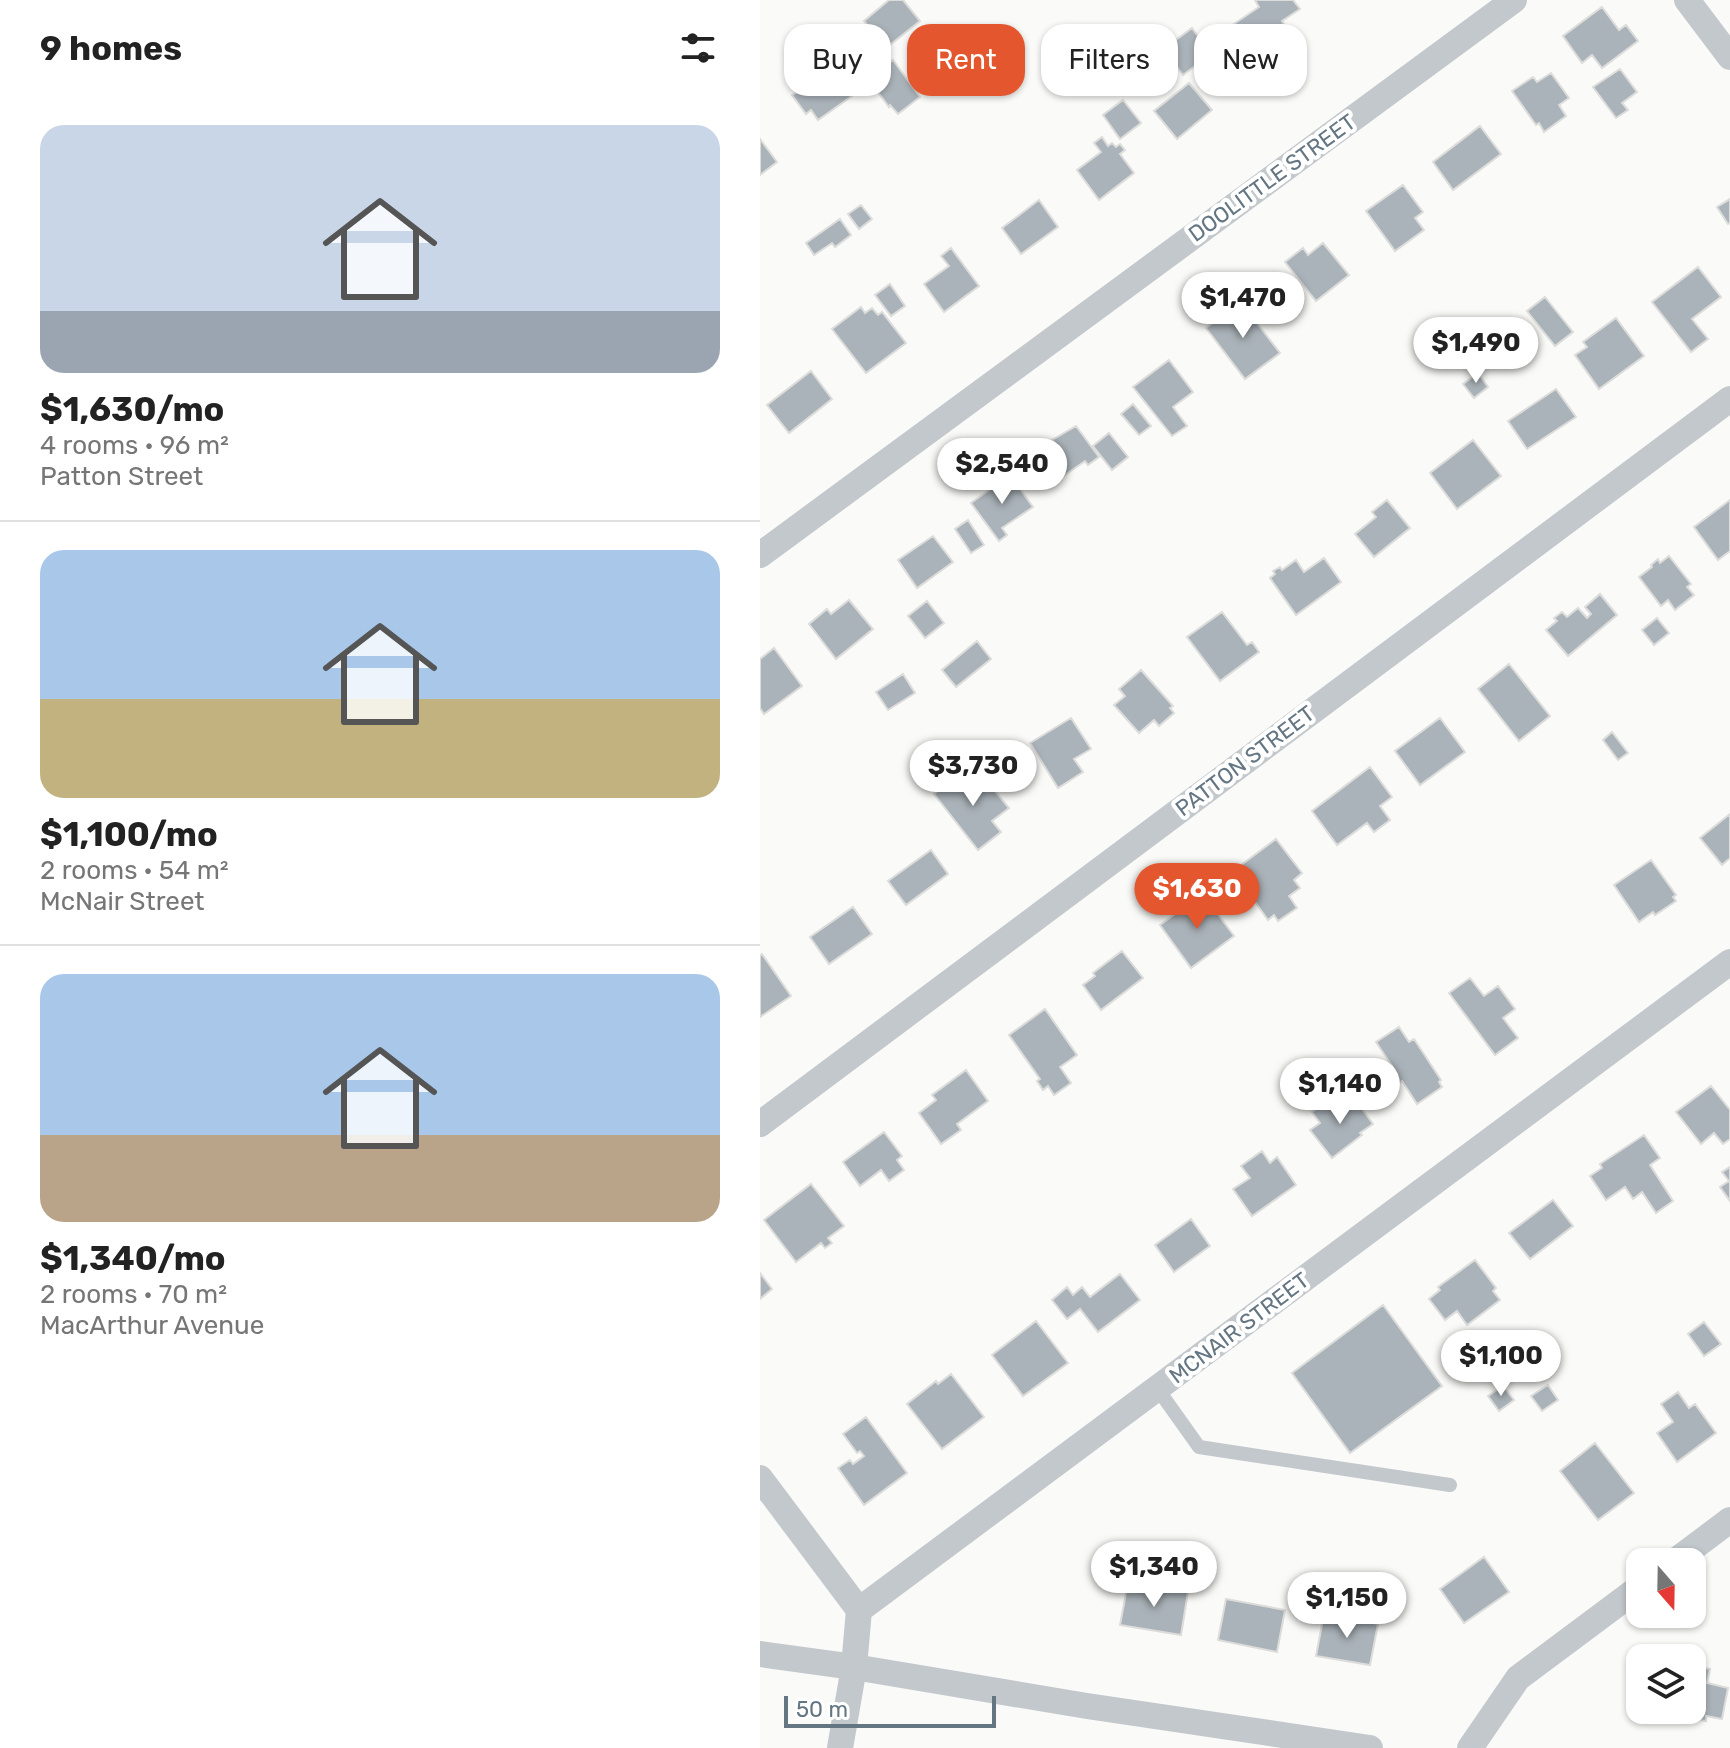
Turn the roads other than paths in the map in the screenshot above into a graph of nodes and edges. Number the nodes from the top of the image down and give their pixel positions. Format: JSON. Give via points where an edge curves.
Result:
{"nodes":[{"id":1,"x":1514,"y":0,"type":"edge"},
{"id":2,"x":1687,"y":0,"type":"edge"},
{"id":3,"x":1730,"y":57,"type":"edge"},
{"id":4,"x":1730,"y":399,"type":"edge"},
{"id":5,"x":760,"y":555,"type":"edge"},
{"id":6,"x":1730,"y":962,"type":"edge"},
{"id":7,"x":760,"y":1124,"type":"edge"},
{"id":8,"x":1157,"y":1388,"type":"junction"},
{"id":9,"x":760,"y":1478,"type":"edge"},
{"id":10,"x":1450,"y":1485,"type":"dead end"},
{"id":11,"x":1730,"y":1520,"type":"edge"},
{"id":12,"x":1693,"y":1548,"type":"edge"},
{"id":13,"x":1626,"y":1597,"type":"edge"},
{"id":14,"x":859,"y":1610,"type":"junction"},
{"id":15,"x":760,"y":1654,"type":"edge"},
{"id":16,"x":854,"y":1667,"type":"junction"},
{"id":17,"x":840,"y":1748,"type":"edge"},
{"id":18,"x":1370,"y":1748,"type":"edge"},
{"id":19,"x":1470,"y":1748,"type":"edge"}],
"edges":[{"from":1,"to":5,"type":"street","name":"DOOLITTLE STREET"},
{"from":2,"to":3,"type":"street"},
{"from":4,"to":7,"type":"street","name":"PATTON STREET"},
{"from":6,"to":8,"type":"street","name":"MCNAIR STREET"},
{"from":8,"to":10,"type":"lane","via":[[1199,1447]]},
{"from":8,"to":14,"type":"street","name":"MCNAIR STREET"},
{"from":9,"to":14,"type":"street"},
{"from":11,"to":12,"type":"street"},
{"from":13,"to":19,"type":"street","via":[[1518,1678]]},
{"from":14,"to":16,"type":"street"},
{"from":15,"to":16,"type":"street"},
{"from":16,"to":17,"type":"street"},
{"from":16,"to":18,"type":"street"}]}
